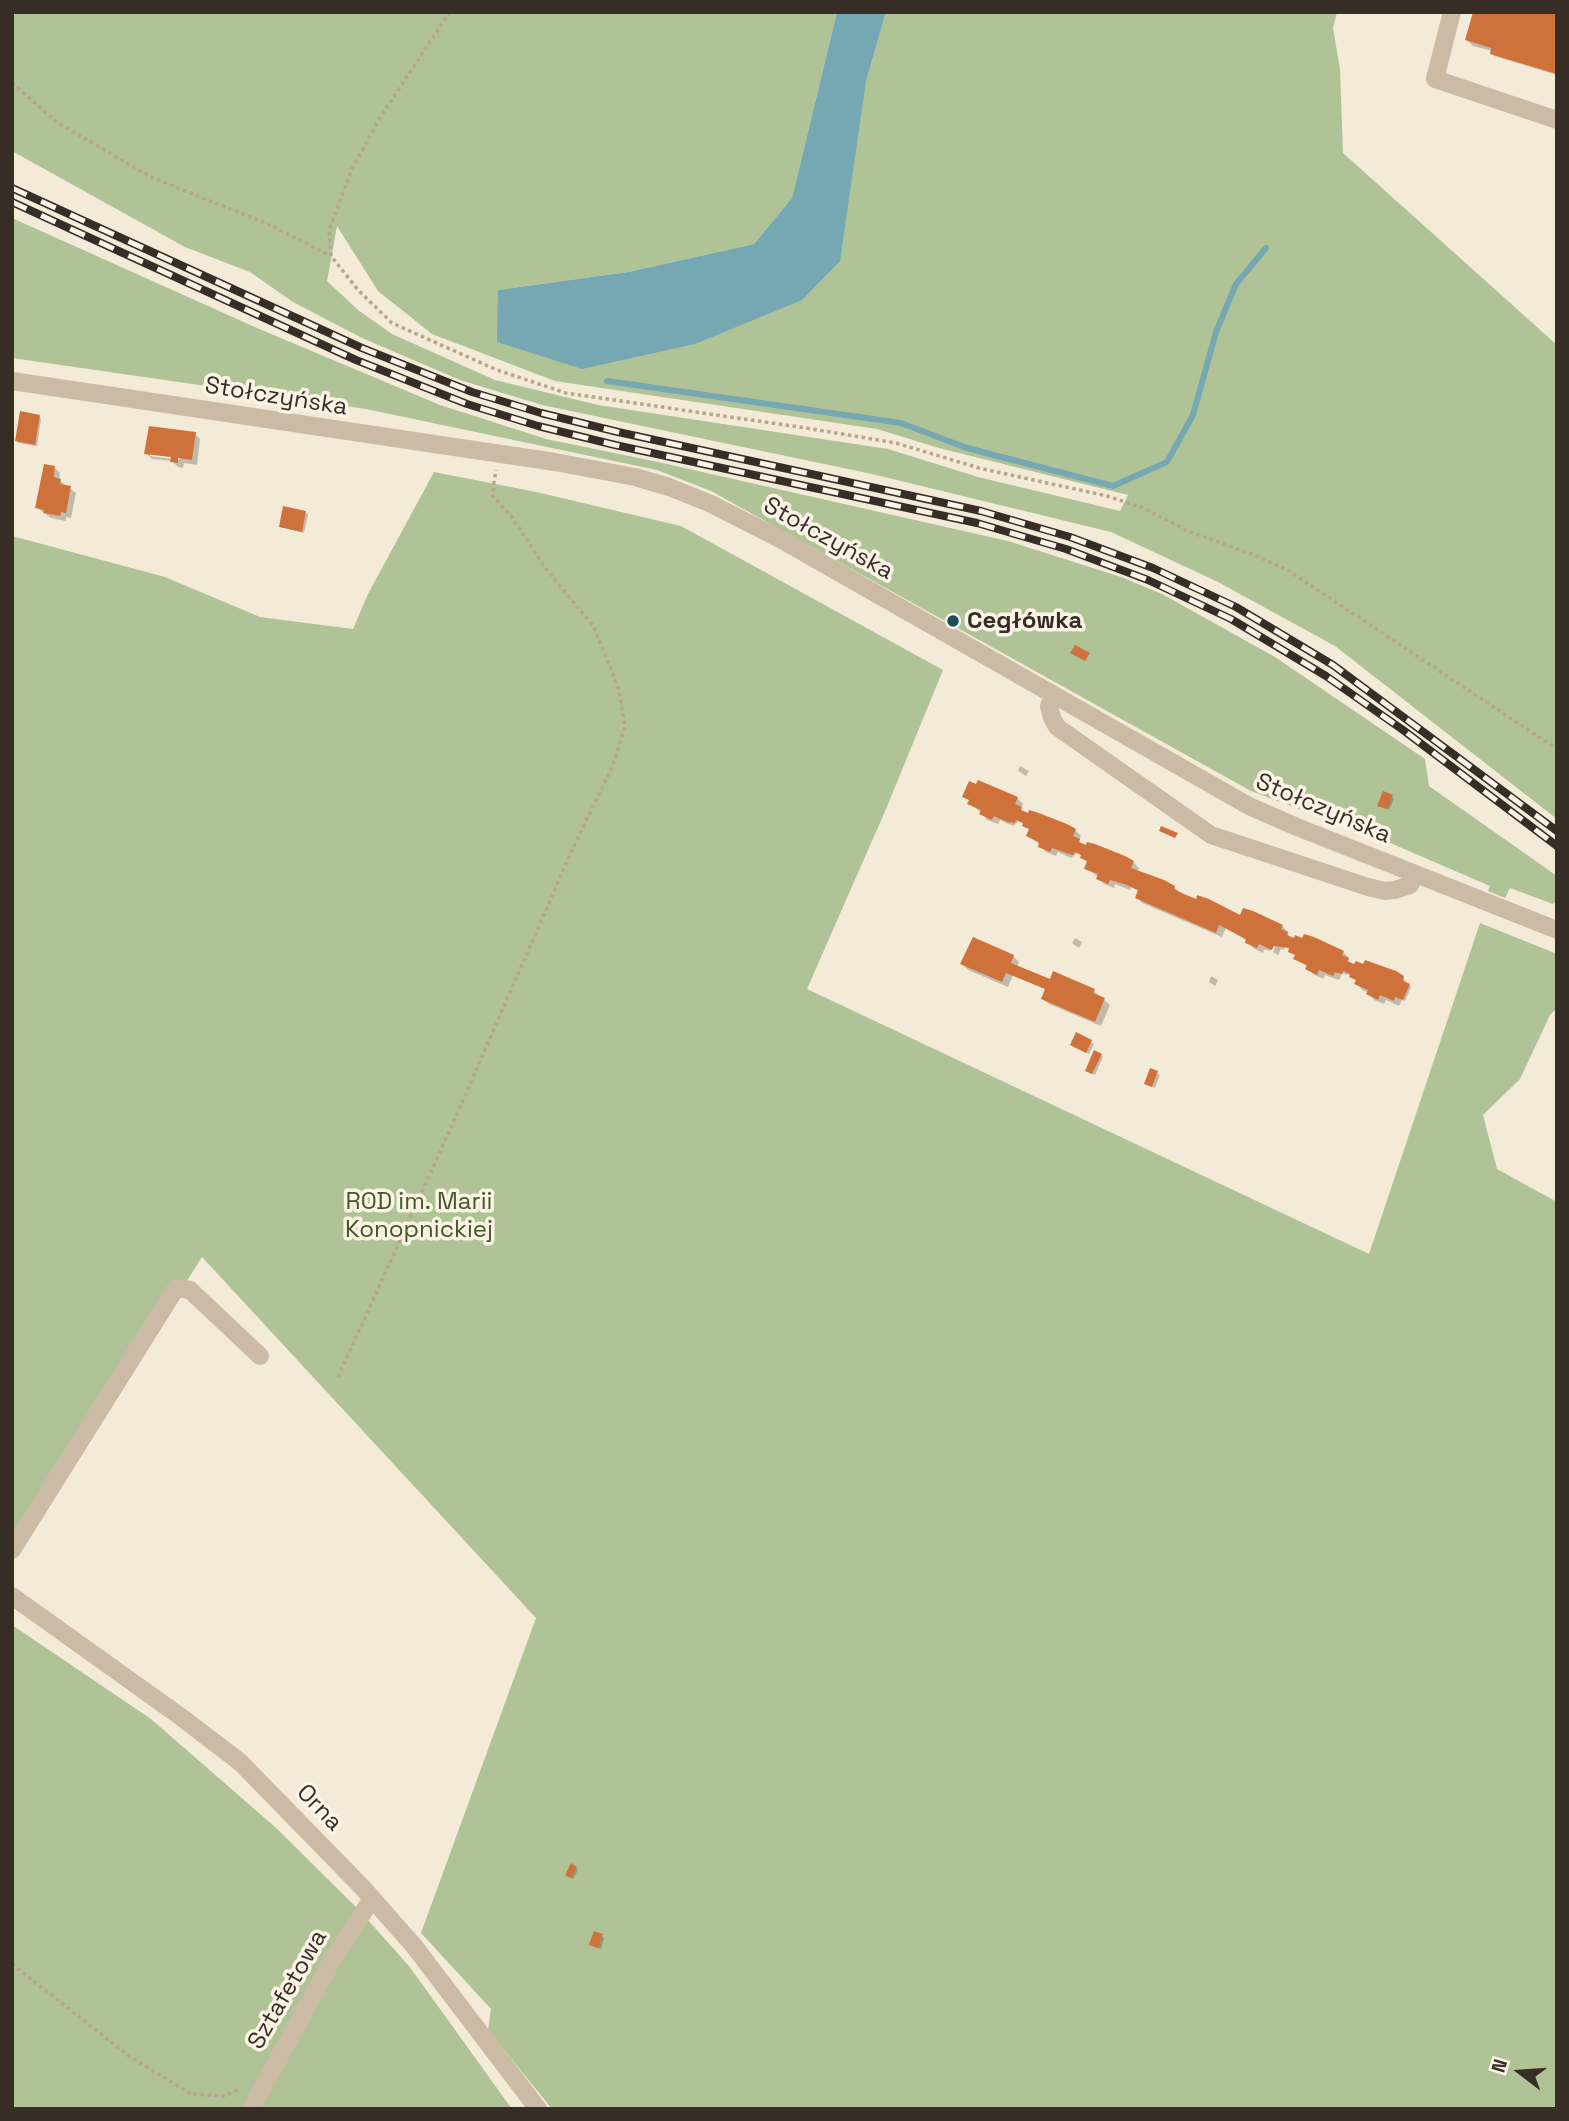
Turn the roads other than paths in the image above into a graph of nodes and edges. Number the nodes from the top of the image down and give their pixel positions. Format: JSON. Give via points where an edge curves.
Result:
{"nodes":[{"id":1,"x":1452,"y":12,"type":"edge"},
{"id":2,"x":1557,"y":120,"type":"edge"},
{"id":3,"x":12,"y":381,"type":"edge"},
{"id":4,"x":1054,"y":696,"type":"junction"},
{"id":5,"x":1415,"y":874,"type":"junction"},
{"id":6,"x":1557,"y":930,"type":"edge"},
{"id":7,"x":260,"y":1356,"type":"dead end"},
{"id":8,"x":12,"y":1550,"type":"edge"},
{"id":9,"x":12,"y":1596,"type":"edge"},
{"id":10,"x":372,"y":1899,"type":"junction"},
{"id":11,"x":251,"y":2109,"type":"edge"},
{"id":12,"x":538,"y":2109,"type":"edge"}],
"edges":[{"from":1,"to":2,"type":"street","via":[[1435,79]]},
{"from":3,"to":4,"type":"street","name":"Stołczyńska","via":[[555,462],[669,487],[780,539]]},
{"from":4,"to":5,"type":"street","name":"Stołczyńska","via":[[1249,806]]},
{"from":4,"to":5,"type":"street","via":[[1049,706],[1058,727],[1211,835],[1385,891],[1410,885]]},
{"from":5,"to":6,"type":"street","name":"Stołczyńska"},
{"from":7,"to":8,"type":"street","via":[[190,1290],[176,1289]]},
{"from":9,"to":10,"type":"street","name":"Orna","via":[[240,1762]]},
{"from":10,"to":11,"type":"street","name":"Sztafetowa","via":[[334,1957]]},
{"from":10,"to":12,"type":"street","name":"Orna","via":[[414,1946]]}]}
